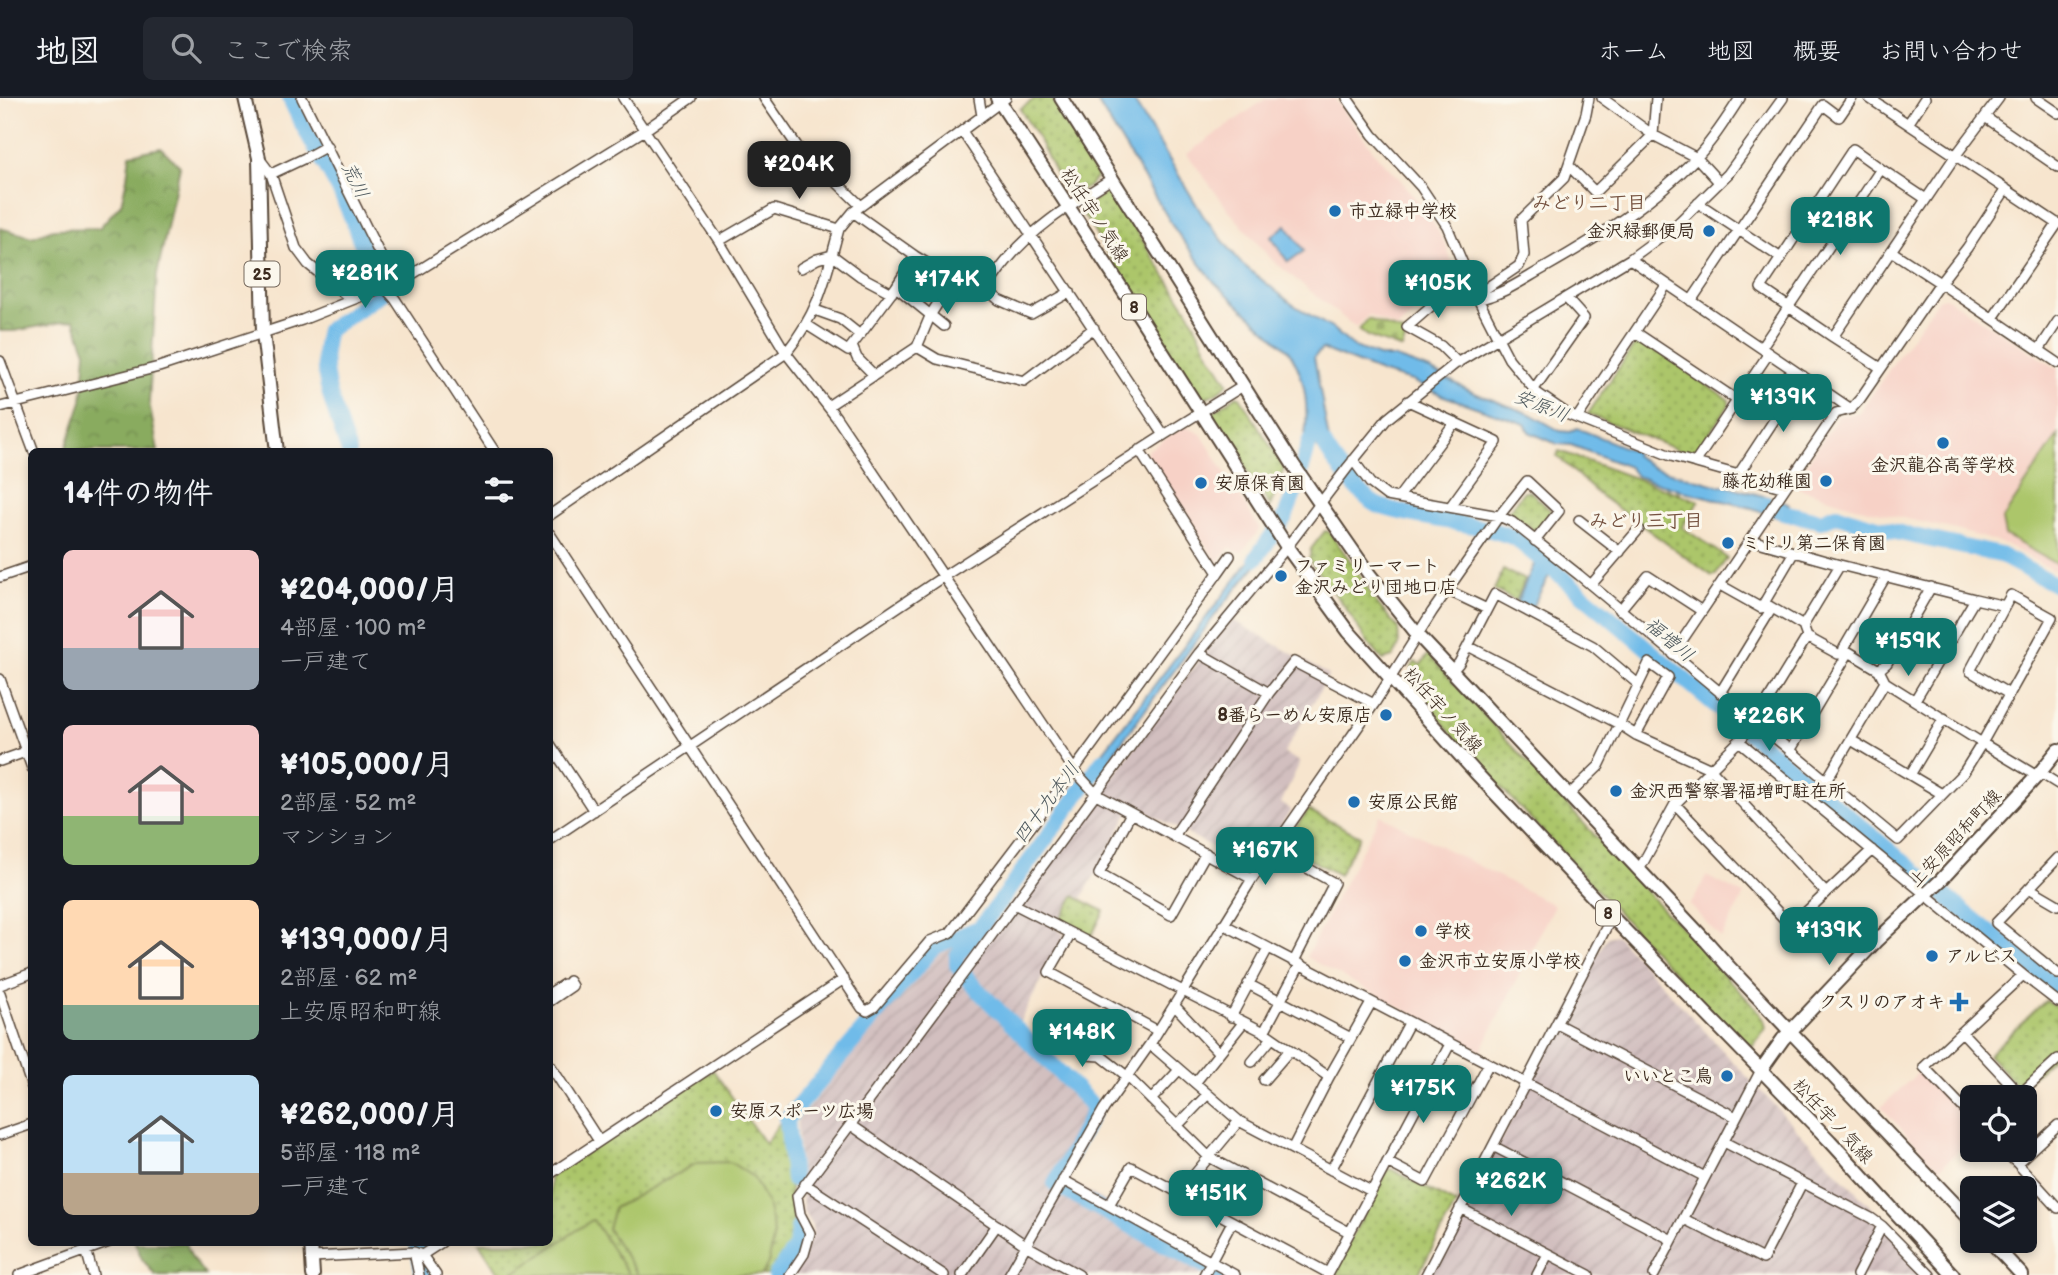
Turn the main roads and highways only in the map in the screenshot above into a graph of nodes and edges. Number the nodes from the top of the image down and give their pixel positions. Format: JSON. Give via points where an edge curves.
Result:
{"nodes":[{"id":1,"x":245,"y":98,"type":"edge"},
{"id":2,"x":1060,"y":98,"type":"edge"},
{"id":3,"x":1001,"y":100,"type":"edge"},
{"id":4,"x":276,"y":448,"type":"edge"},
{"id":5,"x":2058,"y":750,"type":"edge"},
{"id":6,"x":1791,"y":1032,"type":"junction"},
{"id":7,"x":1761,"y":1070,"type":"junction"},
{"id":8,"x":1960,"y":1209,"type":"edge"},
{"id":9,"x":311,"y":1246,"type":"edge"},
{"id":10,"x":2001,"y":1253,"type":"edge"},
{"id":11,"x":313,"y":1275,"type":"edge"},
{"id":12,"x":1952,"y":1275,"type":"edge"},
{"id":13,"x":2022,"y":1275,"type":"edge"}],
"edges":[{"from":1,"to":4,"type":"main road","number":"25","via":[[259,158],[263,333]]},
{"from":2,"to":6,"type":"main road","name":"松任宇ノ気線","via":[[1294,466],[1369,574],[1418,635]]},
{"from":3,"to":7,"type":"main road","name":"松任宇ノ気線","number":"8","via":[[1283,542],[1349,632],[1613,918]]},
{"from":5,"to":6,"type":"main road","name":"上安原昭和町線","via":[[1941,880]]},
{"from":6,"to":7,"type":"main road","name":"上安原昭和町線"},
{"from":6,"to":8,"type":"main road","name":"松任宇ノ気線"},
{"from":7,"to":12,"type":"main road","name":"松任宇ノ気線","number":"8"},
{"from":9,"to":11,"type":"main road"},
{"from":10,"to":13,"type":"main road"}]}
